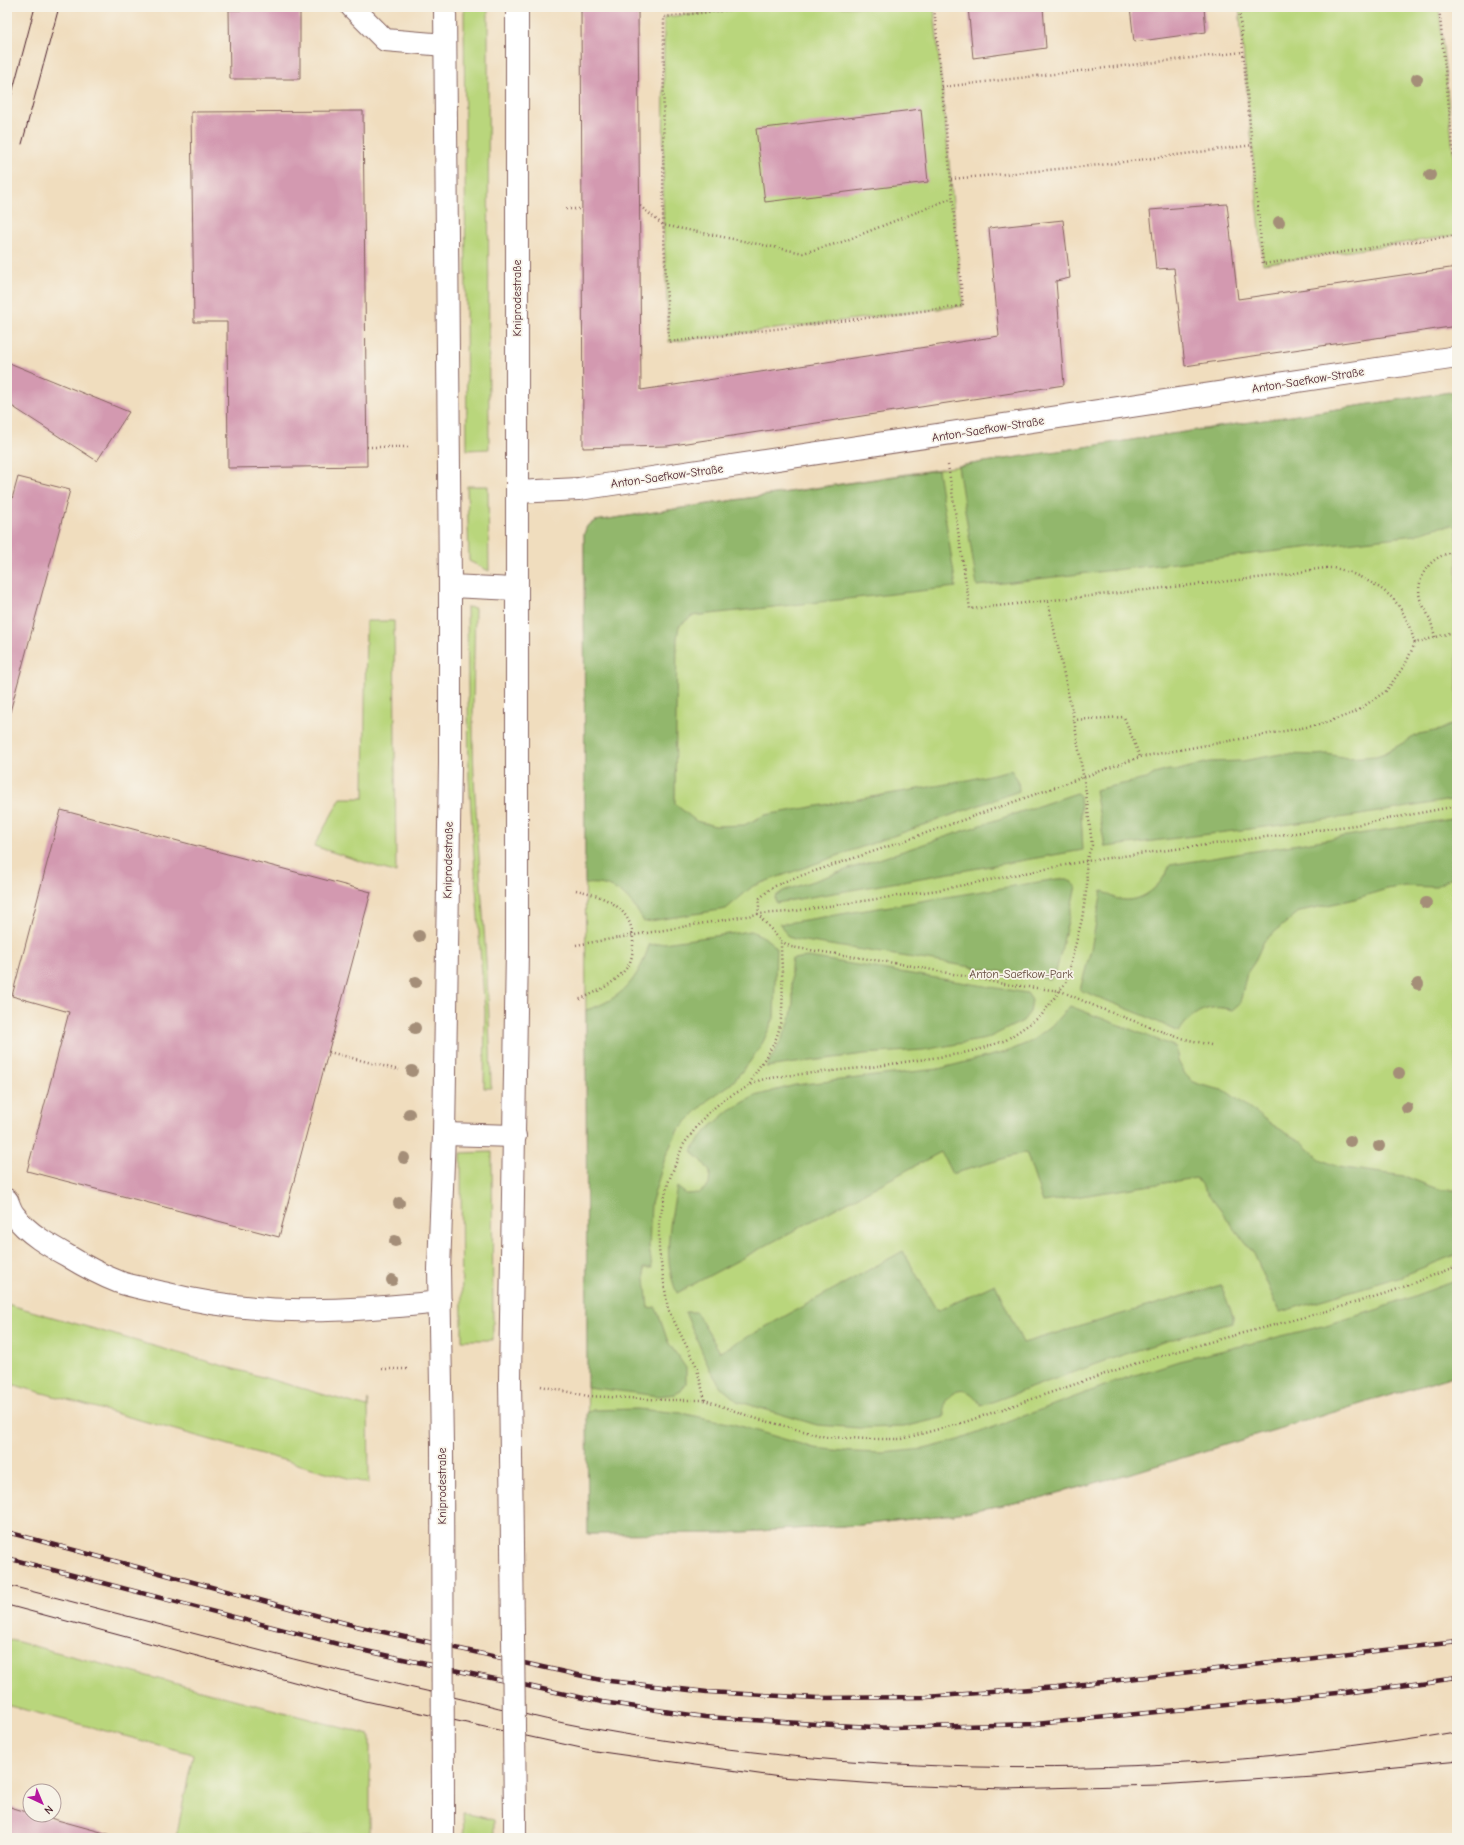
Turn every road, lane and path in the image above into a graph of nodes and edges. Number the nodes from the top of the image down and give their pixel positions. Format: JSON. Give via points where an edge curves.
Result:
{"nodes":[{"id":1,"x":352,"y":7,"type":"edge"},
{"id":2,"x":445,"y":7,"type":"edge"},
{"id":3,"x":517,"y":7,"type":"edge"},
{"id":4,"x":757,"y":7,"type":"edge"},
{"id":5,"x":934,"y":7,"type":"edge"},
{"id":6,"x":1239,"y":7,"type":"edge"},
{"id":7,"x":1439,"y":7,"type":"edge"},
{"id":8,"x":445,"y":45,"type":"junction"},
{"id":9,"x":1243,"y":52,"type":"junction"},
{"id":10,"x":942,"y":87,"type":"junction"},
{"id":11,"x":1253,"y":145,"type":"junction"},
{"id":12,"x":951,"y":179,"type":"junction"},
{"id":13,"x":1457,"y":190,"type":"edge"},
{"id":14,"x":953,"y":198,"type":"junction"},
{"id":15,"x":640,"y":206,"type":"dead end"},
{"id":16,"x":566,"y":209,"type":"dead end"},
{"id":17,"x":581,"y":209,"type":"dead end"},
{"id":18,"x":663,"y":225,"type":"junction"},
{"id":19,"x":1457,"y":236,"type":"edge"},
{"id":20,"x":1457,"y":357,"type":"edge"},
{"id":21,"x":367,"y":447,"type":"dead end"},
{"id":22,"x":411,"y":447,"type":"dead end"},
{"id":23,"x":947,"y":460,"type":"dead end"},
{"id":24,"x":517,"y":492,"type":"junction"},
{"id":25,"x":1457,"y":552,"type":"edge"},
{"id":26,"x":450,"y":586,"type":"junction"},
{"id":27,"x":517,"y":589,"type":"junction"},
{"id":28,"x":1048,"y":602,"type":"junction"},
{"id":29,"x":1457,"y":631,"type":"edge"},
{"id":30,"x":1435,"y":637,"type":"junction"},
{"id":31,"x":1414,"y":643,"type":"junction"},
{"id":32,"x":1074,"y":720,"type":"junction"},
{"id":33,"x":1140,"y":757,"type":"junction"},
{"id":34,"x":1083,"y":776,"type":"junction"},
{"id":35,"x":1457,"y":806,"type":"edge"},
{"id":36,"x":1086,"y":861,"type":"junction"},
{"id":37,"x":576,"y":890,"type":"dead end"},
{"id":38,"x":758,"y":914,"type":"junction"},
{"id":39,"x":633,"y":937,"type":"junction"},
{"id":40,"x":781,"y":941,"type":"junction"},
{"id":41,"x":576,"y":945,"type":"dead end"},
{"id":42,"x":1061,"y":991,"type":"junction"},
{"id":43,"x":578,"y":1000,"type":"dead end"},
{"id":44,"x":1211,"y":1045,"type":"dead end"},
{"id":45,"x":329,"y":1052,"type":"dead end"},
{"id":46,"x":399,"y":1070,"type":"dead end"},
{"id":47,"x":750,"y":1085,"type":"junction"},
{"id":48,"x":444,"y":1134,"type":"junction"},
{"id":49,"x":515,"y":1136,"type":"junction"},
{"id":50,"x":7,"y":1200,"type":"edge"},
{"id":51,"x":1457,"y":1266,"type":"edge"},
{"id":52,"x":440,"y":1302,"type":"junction"},
{"id":53,"x":577,"y":1394,"type":"dead end"},
{"id":54,"x":705,"y":1400,"type":"junction"},
{"id":55,"x":515,"y":1827,"type":"edge"},
{"id":56,"x":443,"y":1838,"type":"edge"}],
"edges":[{"from":1,"to":8,"type":"street","via":[[386,40]]},
{"from":2,"to":8,"type":"street","name":"Kniprodestraße"},
{"from":3,"to":24,"type":"street","name":"Kniprodestraße"},
{"from":4,"to":18,"type":"path","via":[[664,17]]},
{"from":5,"to":10,"type":"path"},
{"from":6,"to":9,"type":"path"},
{"from":7,"to":13,"type":"path"},
{"from":8,"to":26,"type":"street","name":"Kniprodestraße"},
{"from":9,"to":10,"type":"path"},
{"from":9,"to":11,"type":"path"},
{"from":10,"to":12,"type":"path"},
{"from":11,"to":12,"type":"path","via":[[1100,165]]},
{"from":11,"to":19,"type":"path","via":[[1262,264]]},
{"from":12,"to":14,"type":"path"},
{"from":14,"to":18,"type":"path","via":[[842,242],[803,253]]},
{"from":14,"to":18,"type":"path","via":[[963,306],[669,342]]},
{"from":15,"to":18,"type":"path"},
{"from":16,"to":17,"type":"path"},
{"from":20,"to":24,"type":"street","name":"Anton-Saefkow-Straße","via":[[579,489]]},
{"from":21,"to":22,"type":"path"},
{"from":23,"to":28,"type":"path","via":[[970,609]]},
{"from":24,"to":27,"type":"street","name":"Kniprodestraße"},
{"from":25,"to":30,"type":"path","via":[[1433,560],[1420,580],[1420,598]]},
{"from":26,"to":27,"type":"street"},
{"from":26,"to":48,"type":"street","name":"Kniprodestraße"},
{"from":27,"to":49,"type":"street","name":"Kniprodestraße"},
{"from":28,"to":31,"type":"path","via":[[1331,568],[1368,581],[1392,597],[1404,616]]},
{"from":28,"to":32,"type":"path"},
{"from":29,"to":30,"type":"path"},
{"from":30,"to":31,"type":"path"},
{"from":31,"to":33,"type":"path","via":[[1406,663],[1386,691],[1354,713],[1318,725]]},
{"from":32,"to":33,"type":"path","via":[[1124,717]]},
{"from":32,"to":34,"type":"path"},
{"from":33,"to":34,"type":"path"},
{"from":34,"to":36,"type":"path","via":[[1092,845]]},
{"from":34,"to":38,"type":"path","via":[[788,880],[760,898]]},
{"from":35,"to":36,"type":"path","via":[[1355,825]]},
{"from":36,"to":38,"type":"path","via":[[938,890]]},
{"from":36,"to":42,"type":"path","via":[[1087,885],[1082,919],[1066,982]]},
{"from":37,"to":39,"type":"path","via":[[595,894],[612,902],[628,920]]},
{"from":38,"to":39,"type":"path"},
{"from":38,"to":40,"type":"path"},
{"from":39,"to":41,"type":"path"},
{"from":39,"to":43,"type":"path","via":[[633,952],[629,965],[619,977],[606,987]]},
{"from":40,"to":42,"type":"path","via":[[791,947],[907,965],[1004,984]]},
{"from":40,"to":47,"type":"path","via":[[781,1008],[778,1034],[754,1073]]},
{"from":42,"to":44,"type":"path","via":[[1178,1037]]},
{"from":42,"to":47,"type":"path","via":[[1041,1016],[1006,1040],[980,1049],[871,1067],[783,1076],[760,1080]]},
{"from":45,"to":46,"type":"path"},
{"from":47,"to":54,"type":"path","via":[[723,1100],[705,1116],[683,1145],[668,1183],[659,1221],[659,1250],[668,1309],[696,1365]]},
{"from":48,"to":49,"type":"street"},
{"from":48,"to":52,"type":"street","name":"Kniprodestraße"},
{"from":49,"to":55,"type":"street","name":"Kniprodestraße","bridge":true,"via":[[510,1379]]},
{"from":50,"to":52,"type":"street","via":[[14,1216],[32,1232],[88,1268],[120,1282],[192,1301],[248,1309],[305,1311],[354,1310]]},
{"from":51,"to":54,"type":"path","via":[[1393,1291],[1130,1365],[966,1422],[902,1439],[826,1437],[754,1418]]},
{"from":52,"to":56,"type":"street","name":"Kniprodestraße","bridge":true},
{"from":53,"to":54,"type":"path","via":[[659,1400]]}]}
